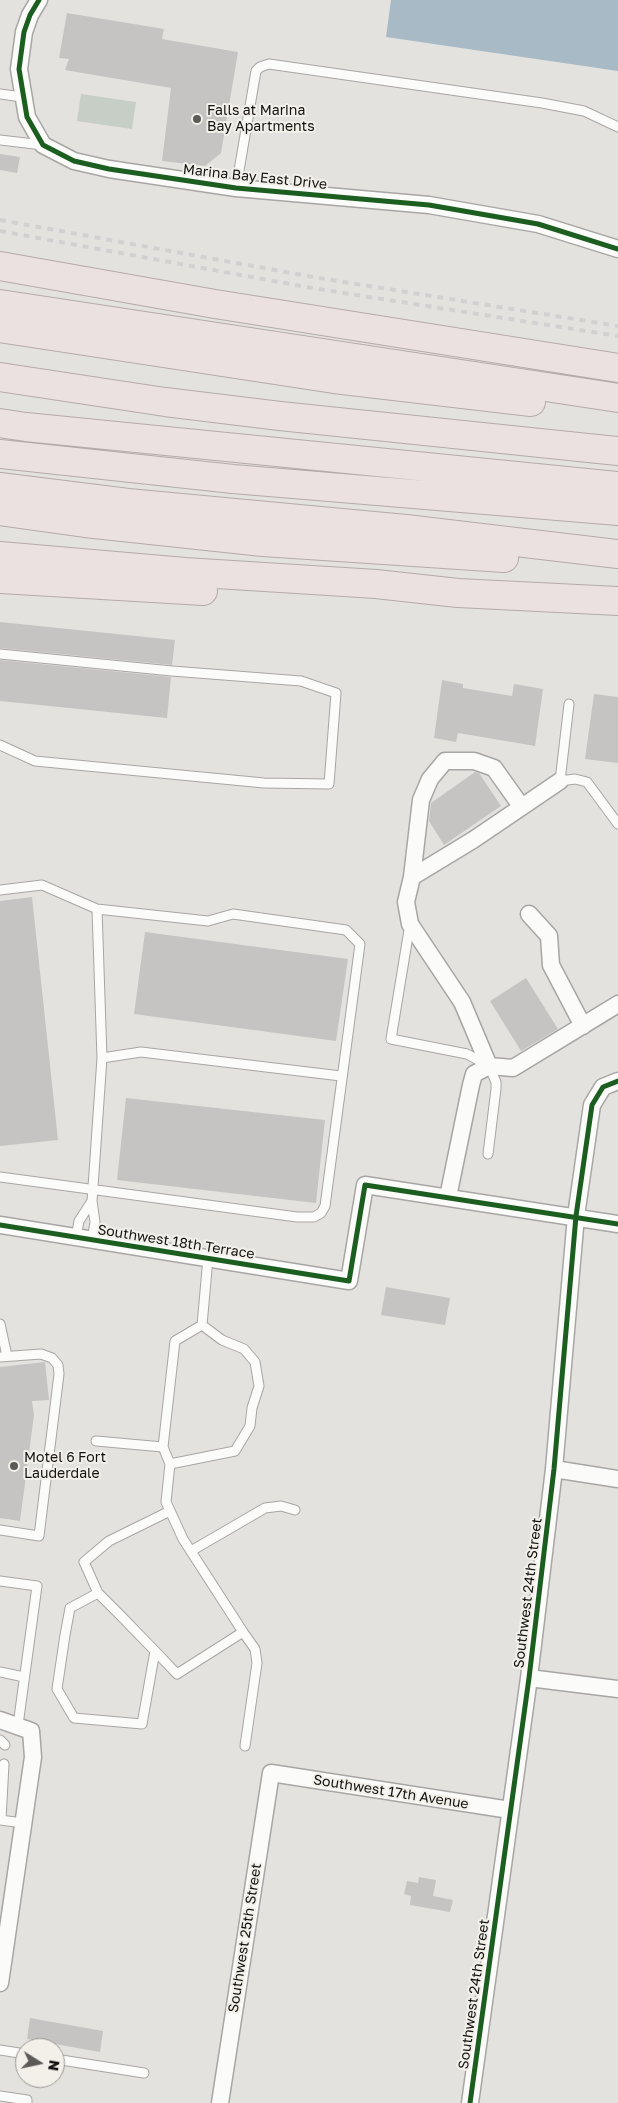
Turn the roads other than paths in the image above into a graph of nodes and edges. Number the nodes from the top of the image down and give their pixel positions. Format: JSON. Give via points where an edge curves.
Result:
{"nodes":[{"id":1,"x":39,"y":0,"type":"edge"},
{"id":2,"x":0,"y":94,"type":"edge"},
{"id":3,"x":22,"y":97,"type":"junction"},
{"id":4,"x":618,"y":127,"type":"edge"},
{"id":5,"x":0,"y":140,"type":"edge"},
{"id":6,"x":43,"y":145,"type":"junction"},
{"id":7,"x":236,"y":188,"type":"junction"},
{"id":8,"x":618,"y":249,"type":"edge"},
{"id":9,"x":0,"y":266,"type":"edge"},
{"id":10,"x":0,"y":304,"type":"edge"},
{"id":11,"x":0,"y":328,"type":"edge"},
{"id":12,"x":618,"y":368,"type":"edge"},
{"id":13,"x":0,"y":377,"type":"edge"},
{"id":14,"x":0,"y":394,"type":"edge"},
{"id":15,"x":618,"y":398,"type":"edge"},
{"id":16,"x":618,"y":410,"type":"edge"},
{"id":17,"x":0,"y":423,"type":"edge"},
{"id":18,"x":618,"y":451,"type":"edge"},
{"id":19,"x":0,"y":454,"type":"edge"},
{"id":20,"x":618,"y":464,"type":"edge"},
{"id":21,"x":618,"y":486,"type":"edge"},
{"id":22,"x":0,"y":487,"type":"edge"},
{"id":23,"x":0,"y":511,"type":"edge"},
{"id":24,"x":618,"y":511,"type":"edge"},
{"id":25,"x":618,"y":554,"type":"edge"},
{"id":26,"x":0,"y":556,"type":"edge"},
{"id":27,"x":618,"y":558,"type":"edge"},
{"id":28,"x":0,"y":579,"type":"edge"},
{"id":29,"x":458,"y":593,"type":"junction"},
{"id":30,"x":618,"y":602,"type":"edge"},
{"id":31,"x":0,"y":654,"type":"edge"},
{"id":32,"x":569,"y":704,"type":"dead end"},
{"id":33,"x":0,"y":745,"type":"edge"},
{"id":34,"x":560,"y":781,"type":"junction"},
{"id":35,"x":521,"y":806,"type":"junction"},
{"id":36,"x":618,"y":824,"type":"edge"},
{"id":37,"x":412,"y":877,"type":"junction"},
{"id":38,"x":0,"y":890,"type":"edge"},
{"id":39,"x":97,"y":909,"type":"junction"},
{"id":40,"x":529,"y":914,"type":"dead end"},
{"id":41,"x":410,"y":924,"type":"junction"},
{"id":42,"x":618,"y":1004,"type":"edge"},
{"id":43,"x":583,"y":1026,"type":"junction"},
{"id":44,"x":102,"y":1058,"type":"junction"},
{"id":45,"x":489,"y":1066,"type":"junction"},
{"id":46,"x":341,"y":1076,"type":"junction"},
{"id":47,"x":611,"y":1084,"type":"edge"},
{"id":48,"x":488,"y":1154,"type":"dead end"},
{"id":49,"x":0,"y":1176,"type":"edge"},
{"id":50,"x":94,"y":1191,"type":"junction"},
{"id":51,"x":448,"y":1198,"type":"junction"},
{"id":52,"x":92,"y":1200,"type":"junction"},
{"id":53,"x":576,"y":1216,"type":"junction"},
{"id":54,"x":618,"y":1224,"type":"edge"},
{"id":55,"x":0,"y":1225,"type":"edge"},
{"id":56,"x":84,"y":1239,"type":"junction"},
{"id":57,"x":208,"y":1258,"type":"junction"},
{"id":58,"x":0,"y":1324,"type":"edge"},
{"id":59,"x":202,"y":1325,"type":"junction"},
{"id":60,"x":4,"y":1356,"type":"edge"},
{"id":61,"x":96,"y":1441,"type":"dead end"},
{"id":62,"x":163,"y":1447,"type":"junction"},
{"id":63,"x":170,"y":1464,"type":"junction"},
{"id":64,"x":554,"y":1469,"type":"junction"},
{"id":65,"x":618,"y":1479,"type":"edge"},
{"id":66,"x":295,"y":1510,"type":"dead end"},
{"id":67,"x":170,"y":1511,"type":"junction"},
{"id":68,"x":0,"y":1530,"type":"edge"},
{"id":69,"x":191,"y":1551,"type":"junction"},
{"id":70,"x":0,"y":1581,"type":"edge"},
{"id":71,"x":98,"y":1593,"type":"junction"},
{"id":72,"x":243,"y":1632,"type":"junction"},
{"id":73,"x":155,"y":1651,"type":"junction"},
{"id":74,"x":0,"y":1672,"type":"edge"},
{"id":75,"x":24,"y":1676,"type":"junction"},
{"id":76,"x":529,"y":1678,"type":"junction"},
{"id":77,"x":618,"y":1689,"type":"edge"},
{"id":78,"x":0,"y":1720,"type":"edge"},
{"id":79,"x":24,"y":1728,"type":"junction"},
{"id":80,"x":245,"y":1746,"type":"dead end"},
{"id":81,"x":4,"y":1764,"type":"dead end"},
{"id":82,"x":271,"y":1773,"type":"joint"},
{"id":83,"x":510,"y":1810,"type":"junction"},
{"id":84,"x":0,"y":1820,"type":"edge"},
{"id":85,"x":23,"y":1823,"type":"junction"},
{"id":86,"x":0,"y":1983,"type":"edge"},
{"id":87,"x":0,"y":2050,"type":"edge"},
{"id":88,"x":15,"y":2052,"type":"edge"},
{"id":89,"x":65,"y":2061,"type":"edge"},
{"id":90,"x":144,"y":2073,"type":"dead end"},
{"id":91,"x":0,"y":2096,"type":"edge"},
{"id":92,"x":27,"y":2103,"type":"edge"},
{"id":93,"x":220,"y":2103,"type":"edge"},
{"id":94,"x":470,"y":2103,"type":"edge"}],
"edges":[{"from":1,"to":3,"type":"street","via":[[24,32],[19,69]]},
{"from":2,"to":3,"type":"lane"},
{"from":3,"to":6,"type":"street","via":[[27,117]]},
{"from":4,"to":7,"type":"lane","via":[[584,111],[550,104],[269,64],[256,71]]},
{"from":5,"to":6,"type":"lane"},
{"from":6,"to":7,"type":"street","name":"Marina Bay East Drive","via":[[74,161],[109,169]]},
{"from":7,"to":8,"type":"street","name":"Marina Bay East Drive","via":[[429,205],[538,224]]},
{"from":9,"to":12,"type":"highway"},
{"from":10,"to":15,"type":"highway"},
{"from":11,"to":16,"type":"highway","via":[[409,389]]},
{"from":13,"to":18,"type":"highway","via":[[280,416]]},
{"from":14,"to":20,"type":"highway","via":[[55,404],[376,442]]},
{"from":17,"to":21,"type":"highway"},
{"from":19,"to":24,"type":"highway","via":[[233,479]]},
{"from":22,"to":25,"type":"highway"},
{"from":23,"to":27,"type":"highway","via":[[320,548],[504,558]]},
{"from":26,"to":29,"type":"highway"},
{"from":28,"to":29,"type":"highway","via":[[376,602]]},
{"from":29,"to":30,"type":"highway"},
{"from":31,"to":33,"type":"lane","via":[[301,681],[336,693],[329,784],[264,782],[35,761]]},
{"from":32,"to":34,"type":"lane"},
{"from":34,"to":35,"type":"street"},
{"from":34,"to":36,"type":"lane","via":[[574,779],[587,782]]},
{"from":35,"to":37,"type":"street"},
{"from":35,"to":37,"type":"street","via":[[494,768],[474,761],[445,761],[430,779],[422,800]]},
{"from":37,"to":41,"type":"street","via":[[406,902]]},
{"from":38,"to":39,"type":"lane","via":[[42,885]]},
{"from":39,"to":44,"type":"lane"},
{"from":39,"to":46,"type":"lane","via":[[208,921],[233,914],[346,930],[360,944]]},
{"from":40,"to":43,"type":"street","via":[[549,936],[551,965]]},
{"from":41,"to":45,"type":"street","via":[[462,1002]]},
{"from":41,"to":45,"type":"lane","via":[[391,1039],[467,1054]]},
{"from":42,"to":43,"type":"street"},
{"from":43,"to":45,"type":"street","via":[[513,1068]]},
{"from":44,"to":46,"type":"lane","via":[[140,1052]]},
{"from":44,"to":50,"type":"lane"},
{"from":45,"to":48,"type":"lane","via":[[496,1089]]},
{"from":45,"to":51,"type":"street","via":[[474,1074],[470,1085]]},
{"from":46,"to":50,"type":"lane","via":[[325,1206],[314,1217]]},
{"from":47,"to":53,"type":"street","name":"Southwest 24th Street","via":[[592,1104]]},
{"from":49,"to":50,"type":"lane"},
{"from":50,"to":52,"type":"lane"},
{"from":51,"to":53,"type":"street"},
{"from":51,"to":57,"type":"street","name":"Southwest 18th Terrace","via":[[365,1185],[349,1281]]},
{"from":52,"to":56,"type":"lane","via":[[95,1222]]},
{"from":52,"to":56,"type":"lane","via":[[79,1221]]},
{"from":53,"to":54,"type":"street"},
{"from":53,"to":64,"type":"street","name":"Southwest 24th Street"},
{"from":55,"to":56,"type":"street","name":"Southwest 18th Terrace"},
{"from":56,"to":57,"type":"street","name":"Southwest 18th Terrace"},
{"from":57,"to":59,"type":"lane"},
{"from":58,"to":60,"type":"lane"},
{"from":59,"to":62,"type":"lane","via":[[175,1342]]},
{"from":59,"to":63,"type":"lane","via":[[222,1340],[244,1349],[255,1362],[260,1386],[250,1426],[235,1451]]},
{"from":60,"to":68,"type":"lane","via":[[41,1354],[52,1358],[58,1365],[59,1374],[39,1536]]},
{"from":61,"to":62,"type":"lane"},
{"from":62,"to":63,"type":"lane"},
{"from":63,"to":67,"type":"lane","via":[[166,1502]]},
{"from":64,"to":65,"type":"street"},
{"from":64,"to":76,"type":"street","name":"Southwest 24th Street"},
{"from":66,"to":69,"type":"lane","via":[[281,1506],[265,1508]]},
{"from":67,"to":69,"type":"lane"},
{"from":67,"to":71,"type":"lane","via":[[109,1541],[84,1562]]},
{"from":69,"to":72,"type":"lane"},
{"from":70,"to":75,"type":"lane","via":[[37,1586]]},
{"from":71,"to":73,"type":"lane"},
{"from":71,"to":73,"type":"lane","via":[[70,1608],[57,1689],[74,1718],[142,1724]]},
{"from":72,"to":73,"type":"lane","via":[[177,1674]]},
{"from":72,"to":80,"type":"lane","via":[[255,1649],[257,1663]]},
{"from":74,"to":75,"type":"lane"},
{"from":75,"to":79,"type":"lane"},
{"from":76,"to":77,"type":"street"},
{"from":76,"to":83,"type":"street","name":"Southwest 24th Street"},
{"from":78,"to":79,"type":"street"},
{"from":79,"to":85,"type":"street","via":[[33,1758]]},
{"from":81,"to":84,"type":"lane"},
{"from":82,"to":83,"type":"street","name":"Southwest 17th Avenue"},
{"from":82,"to":93,"type":"street","name":"Southwest 25th Street"},
{"from":83,"to":94,"type":"street","name":"Southwest 24th Street"},
{"from":84,"to":85,"type":"lane"},
{"from":85,"to":86,"type":"street"},
{"from":87,"to":88,"type":"lane"},
{"from":89,"to":90,"type":"lane"},
{"from":91,"to":92,"type":"lane","via":[[27,2100]]}]}
